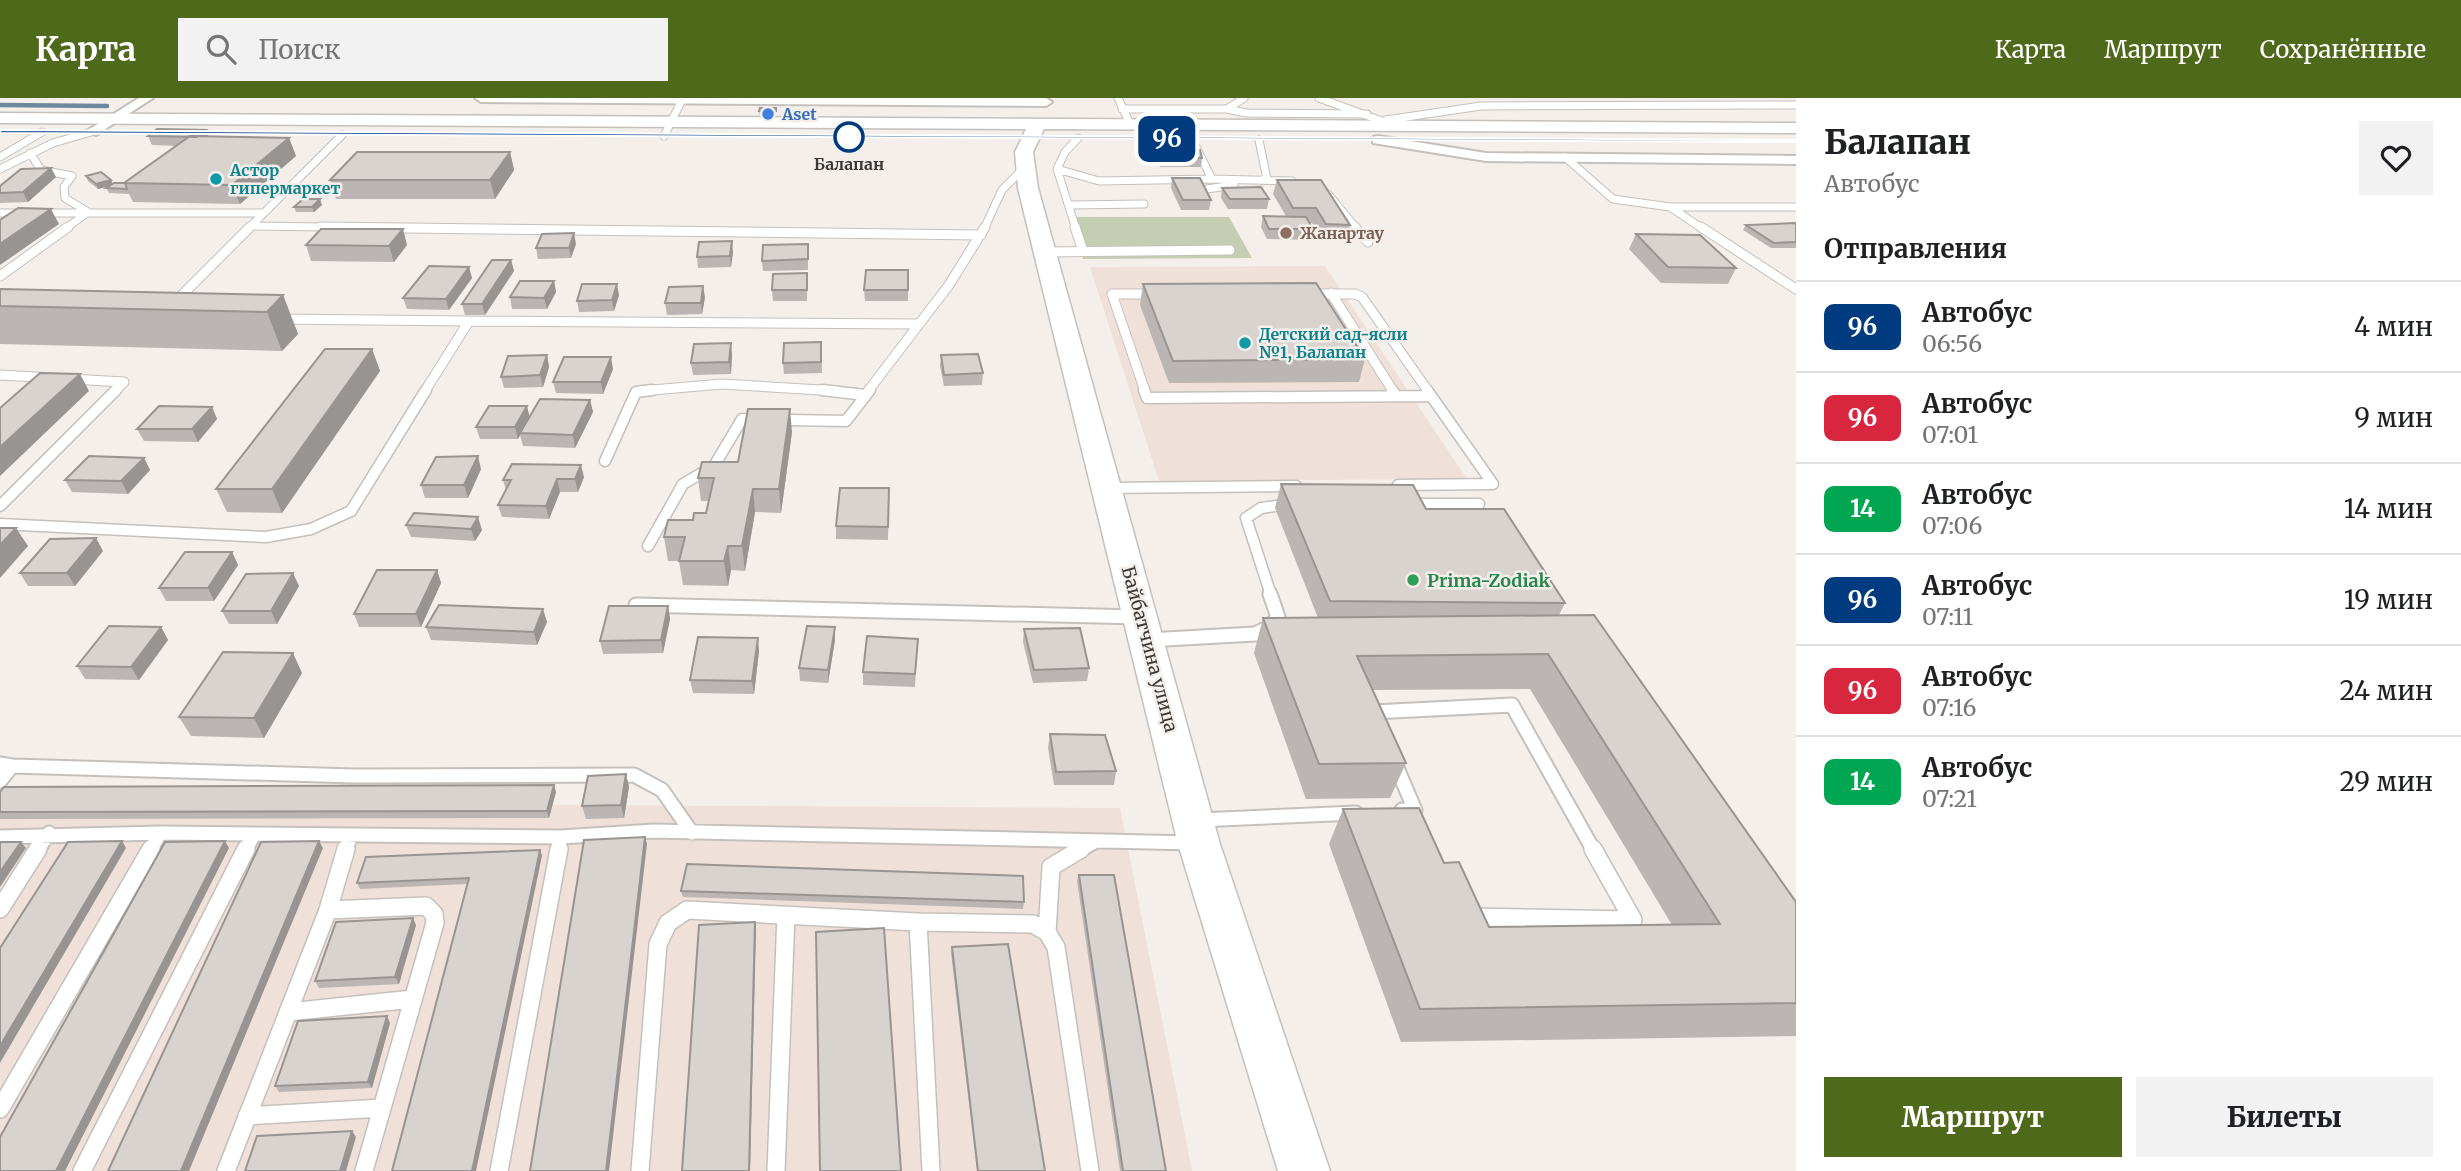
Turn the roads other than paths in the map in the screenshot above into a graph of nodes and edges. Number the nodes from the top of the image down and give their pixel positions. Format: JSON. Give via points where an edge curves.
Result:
{"nodes":[{"id":1,"x":147,"y":98,"type":"edge"},
{"id":2,"x":481,"y":98,"type":"edge"},
{"id":3,"x":1118,"y":98,"type":"edge"},
{"id":4,"x":1320,"y":98,"type":"edge"},
{"id":5,"x":1330,"y":98,"type":"edge"},
{"id":6,"x":1481,"y":98,"type":"edge"},
{"id":7,"x":1609,"y":98,"type":"edge"},
{"id":8,"x":683,"y":99,"type":"edge"},
{"id":9,"x":1240,"y":99,"type":"edge"},
{"id":10,"x":1045,"y":100,"type":"edge"},
{"id":11,"x":1337,"y":104,"type":"junction"},
{"id":12,"x":1796,"y":105,"type":"edge"},
{"id":13,"x":1490,"y":106,"type":"junction"},
{"id":14,"x":1620,"y":106,"type":"junction"},
{"id":15,"x":1227,"y":109,"type":"junction"},
{"id":16,"x":1367,"y":114,"type":"junction"},
{"id":17,"x":1126,"y":117,"type":"junction"},
{"id":18,"x":0,"y":118,"type":"edge"},
{"id":19,"x":117,"y":118,"type":"junction"},
{"id":20,"x":1390,"y":123,"type":"junction"},
{"id":21,"x":668,"y":128,"type":"junction"},
{"id":22,"x":1796,"y":128,"type":"edge"},
{"id":23,"x":1034,"y":131,"type":"junction"},
{"id":24,"x":0,"y":132,"type":"edge"},
{"id":25,"x":42,"y":132,"type":"junction"},
{"id":26,"x":91,"y":132,"type":"junction"},
{"id":27,"x":342,"y":135,"type":"junction"},
{"id":28,"x":1079,"y":138,"type":"junction"},
{"id":29,"x":1192,"y":139,"type":"junction"},
{"id":30,"x":1259,"y":140,"type":"junction"},
{"id":31,"x":1378,"y":140,"type":"junction"},
{"id":32,"x":1796,"y":142,"type":"edge"},
{"id":33,"x":30,"y":153,"type":"junction"},
{"id":34,"x":0,"y":156,"type":"edge"},
{"id":35,"x":1565,"y":157,"type":"junction"},
{"id":36,"x":1796,"y":160,"type":"edge"},
{"id":37,"x":1025,"y":167,"type":"junction"},
{"id":38,"x":0,"y":169,"type":"edge"},
{"id":39,"x":1057,"y":169,"type":"junction"},
{"id":40,"x":1212,"y":178,"type":"junction"},
{"id":41,"x":1267,"y":179,"type":"junction"},
{"id":42,"x":1299,"y":181,"type":"edge"},
{"id":43,"x":1323,"y":188,"type":"edge"},
{"id":44,"x":1207,"y":189,"type":"edge"},
{"id":45,"x":1144,"y":204,"type":"dead end"},
{"id":46,"x":1069,"y":205,"type":"junction"},
{"id":47,"x":1670,"y":207,"type":"junction"},
{"id":48,"x":1796,"y":207,"type":"edge"},
{"id":49,"x":88,"y":212,"type":"junction"},
{"id":50,"x":0,"y":213,"type":"edge"},
{"id":51,"x":262,"y":213,"type":"junction"},
{"id":52,"x":252,"y":226,"type":"junction"},
{"id":53,"x":981,"y":235,"type":"junction"},
{"id":54,"x":1368,"y":242,"type":"dead end"},
{"id":55,"x":1230,"y":250,"type":"dead end"},
{"id":56,"x":1083,"y":251,"type":"junction"},
{"id":57,"x":1045,"y":252,"type":"junction"},
{"id":58,"x":0,"y":276,"type":"edge"},
{"id":59,"x":1796,"y":289,"type":"edge"},
{"id":60,"x":1331,"y":293,"type":"junction"},
{"id":61,"x":1167,"y":294,"type":"edge"},
{"id":62,"x":1304,"y":294,"type":"edge"},
{"id":63,"x":169,"y":308,"type":"edge"},
{"id":64,"x":268,"y":319,"type":"edge"},
{"id":65,"x":470,"y":321,"type":"junction"},
{"id":66,"x":919,"y":324,"type":"junction"},
{"id":67,"x":6,"y":376,"type":"edge"},
{"id":68,"x":0,"y":385,"type":"edge"},
{"id":69,"x":865,"y":395,"type":"junction"},
{"id":70,"x":1396,"y":396,"type":"junction"},
{"id":71,"x":1431,"y":396,"type":"junction"},
{"id":72,"x":604,"y":461,"type":"dead end"},
{"id":73,"x":1381,"y":485,"type":"edge"},
{"id":74,"x":1311,"y":486,"type":"edge"},
{"id":75,"x":1108,"y":488,"type":"junction"},
{"id":76,"x":1309,"y":503,"type":"edge"},
{"id":77,"x":1388,"y":503,"type":"edge"},
{"id":78,"x":1479,"y":504,"type":"dead end"},
{"id":79,"x":0,"y":506,"type":"edge"},
{"id":80,"x":0,"y":524,"type":"edge"},
{"id":81,"x":648,"y":547,"type":"dead end"},
{"id":82,"x":636,"y":605,"type":"edge"},
{"id":83,"x":1145,"y":629,"type":"junction"},
{"id":84,"x":6,"y":765,"type":"edge"},
{"id":85,"x":0,"y":782,"type":"edge"},
{"id":86,"x":1197,"y":832,"type":"junction"},
{"id":87,"x":49,"y":833,"type":"junction"},
{"id":88,"x":160,"y":833,"type":"junction"},
{"id":89,"x":692,"y":833,"type":"junction"},
{"id":90,"x":0,"y":836,"type":"edge"},
{"id":91,"x":253,"y":836,"type":"junction"},
{"id":92,"x":351,"y":837,"type":"junction"},
{"id":93,"x":561,"y":837,"type":"junction"},
{"id":94,"x":1095,"y":841,"type":"junction"},
{"id":95,"x":1466,"y":906,"type":"edge"},
{"id":96,"x":0,"y":909,"type":"edge"},
{"id":97,"x":328,"y":910,"type":"junction"},
{"id":98,"x":786,"y":915,"type":"junction"},
{"id":99,"x":918,"y":922,"type":"junction"},
{"id":100,"x":1047,"y":932,"type":"junction"},
{"id":101,"x":413,"y":999,"type":"junction"},
{"id":102,"x":289,"y":1012,"type":"junction"},
{"id":103,"x":382,"y":1108,"type":"junction"},
{"id":104,"x":0,"y":1110,"type":"edge"},
{"id":105,"x":247,"y":1116,"type":"junction"},
{"id":106,"x":82,"y":1171,"type":"edge"},
{"id":107,"x":226,"y":1171,"type":"edge"},
{"id":108,"x":363,"y":1171,"type":"edge"},
{"id":109,"x":499,"y":1171,"type":"edge"},
{"id":110,"x":640,"y":1171,"type":"edge"},
{"id":111,"x":776,"y":1171,"type":"edge"},
{"id":112,"x":930,"y":1171,"type":"edge"},
{"id":113,"x":1090,"y":1171,"type":"edge"},
{"id":114,"x":1304,"y":1171,"type":"edge"}],
"edges":[{"from":1,"to":19,"type":"street"},
{"from":2,"to":8,"type":"street"},
{"from":3,"to":17,"type":"lane"},
{"from":4,"to":11,"type":"lane"},
{"from":5,"to":11,"type":"lane"},
{"from":6,"to":13,"type":"lane"},
{"from":7,"to":14,"type":"lane"},
{"from":8,"to":10,"type":"street"},
{"from":8,"to":21,"type":"lane"},
{"from":9,"to":15,"type":"lane"},
{"from":10,"to":23,"type":"street","via":[[1046,117]]},
{"from":11,"to":16,"type":"lane"},
{"from":12,"to":14,"type":"lane"},
{"from":13,"to":14,"type":"lane"},
{"from":13,"to":20,"type":"lane"},
{"from":15,"to":16,"type":"lane"},
{"from":15,"to":17,"type":"lane"},
{"from":16,"to":20,"type":"lane"},
{"from":17,"to":20,"type":"main road"},
{"from":17,"to":23,"type":"main road"},
{"from":18,"to":19,"type":"main road"},
{"from":19,"to":21,"type":"main road"},
{"from":19,"to":26,"type":"street"},
{"from":20,"to":22,"type":"main road"},
{"from":21,"to":23,"type":"main road"},
{"from":21,"to":27,"type":"main road"},
{"from":23,"to":28,"type":"main road"},
{"from":23,"to":37,"type":"main road","name":"Байбатчина улица","via":[[1024,152]]},
{"from":24,"to":25,"type":"main road"},
{"from":25,"to":26,"type":"main road"},
{"from":25,"to":34,"type":"lane"},
{"from":26,"to":27,"type":"main road"},
{"from":26,"to":33,"type":"lane"},
{"from":27,"to":51,"type":"lane"},
{"from":28,"to":29,"type":"main road"},
{"from":28,"to":39,"type":"lane"},
{"from":29,"to":30,"type":"main road"},
{"from":29,"to":40,"type":"lane"},
{"from":30,"to":31,"type":"main road"},
{"from":30,"to":41,"type":"lane"},
{"from":31,"to":32,"type":"main road"},
{"from":31,"to":35,"type":"street","via":[[1486,157]]},
{"from":33,"to":38,"type":"lane"},
{"from":33,"to":49,"type":"lane","via":[[41,170],[72,176],[64,187],[65,198]]},
{"from":35,"to":36,"type":"street"},
{"from":35,"to":47,"type":"lane","via":[[1613,199]]},
{"from":37,"to":53,"type":"lane","via":[[1006,180]]},
{"from":37,"to":57,"type":"main road","name":"Байбатчина улица"},
{"from":39,"to":40,"type":"lane","via":[[1099,181]]},
{"from":39,"to":46,"type":"lane"},
{"from":40,"to":41,"type":"lane"},
{"from":41,"to":42,"type":"lane"},
{"from":41,"to":44,"type":"lane"},
{"from":43,"to":54,"type":"lane"},
{"from":45,"to":46,"type":"lane"},
{"from":46,"to":56,"type":"lane"},
{"from":47,"to":48,"type":"lane"},
{"from":47,"to":59,"type":"lane"},
{"from":49,"to":50,"type":"lane"},
{"from":49,"to":51,"type":"lane"},
{"from":49,"to":58,"type":"lane"},
{"from":51,"to":52,"type":"lane"},
{"from":52,"to":53,"type":"lane"},
{"from":52,"to":63,"type":"lane"},
{"from":53,"to":66,"type":"lane"},
{"from":55,"to":56,"type":"lane"},
{"from":56,"to":57,"type":"lane"},
{"from":57,"to":75,"type":"main road","name":"Байбатчина улица"},
{"from":60,"to":62,"type":"lane"},
{"from":60,"to":70,"type":"lane"},
{"from":60,"to":71,"type":"lane","via":[[1362,296]]},
{"from":61,"to":70,"type":"lane","via":[[1112,294],[1147,398]]},
{"from":64,"to":65,"type":"lane"},
{"from":65,"to":66,"type":"lane"},
{"from":65,"to":80,"type":"lane","via":[[351,511],[311,529],[266,537]]},
{"from":66,"to":69,"type":"lane"},
{"from":67,"to":68,"type":"lane"},
{"from":67,"to":79,"type":"lane","via":[[124,382]]},
{"from":69,"to":72,"type":"lane","via":[[742,383],[676,384],[636,392]]},
{"from":69,"to":81,"type":"lane","via":[[846,421],[741,419],[714,466],[682,484]]},
{"from":70,"to":71,"type":"lane"},
{"from":71,"to":73,"type":"lane","via":[[1493,484]]},
{"from":74,"to":75,"type":"lane"},
{"from":75,"to":83,"type":"main road","name":"Байбатчина улица"},
{"from":76,"to":83,"type":"lane","via":[[1272,505],[1253,511],[1247,519],[1278,617],[1270,627],[1255,634]]},
{"from":77,"to":78,"type":"lane"},
{"from":82,"to":83,"type":"lane"},
{"from":83,"to":86,"type":"main road","name":"Байбатчина улица"},
{"from":84,"to":85,"type":"lane"},
{"from":84,"to":89,"type":"lane","via":[[354,776],[634,775],[660,788]]},
{"from":86,"to":94,"type":"lane"},
{"from":86,"to":95,"type":"lane","via":[[1380,811],[1418,816],[1373,712],[1512,705],[1633,920],[1473,919]]},
{"from":86,"to":114,"type":"main road","name":"Байбатчина улица"},
{"from":87,"to":88,"type":"lane"},
{"from":87,"to":90,"type":"lane"},
{"from":87,"to":96,"type":"lane"},
{"from":88,"to":91,"type":"lane"},
{"from":88,"to":104,"type":"lane"},
{"from":89,"to":93,"type":"lane"},
{"from":89,"to":94,"type":"lane"},
{"from":91,"to":92,"type":"lane"},
{"from":91,"to":106,"type":"lane"},
{"from":92,"to":93,"type":"lane"},
{"from":92,"to":97,"type":"lane"},
{"from":93,"to":109,"type":"lane"},
{"from":94,"to":100,"type":"lane","via":[[1051,867]]},
{"from":97,"to":101,"type":"lane","via":[[426,906],[434,914]]},
{"from":97,"to":102,"type":"lane"},
{"from":98,"to":99,"type":"lane"},
{"from":98,"to":110,"type":"lane","via":[[687,910],[660,933]]},
{"from":98,"to":111,"type":"lane"},
{"from":99,"to":100,"type":"lane","via":[[1033,924]]},
{"from":99,"to":112,"type":"lane"},
{"from":100,"to":113,"type":"lane","via":[[1056,947]]},
{"from":101,"to":102,"type":"lane"},
{"from":101,"to":103,"type":"lane"},
{"from":102,"to":105,"type":"lane"},
{"from":103,"to":105,"type":"lane"},
{"from":103,"to":108,"type":"lane"},
{"from":105,"to":107,"type":"lane"}]}
